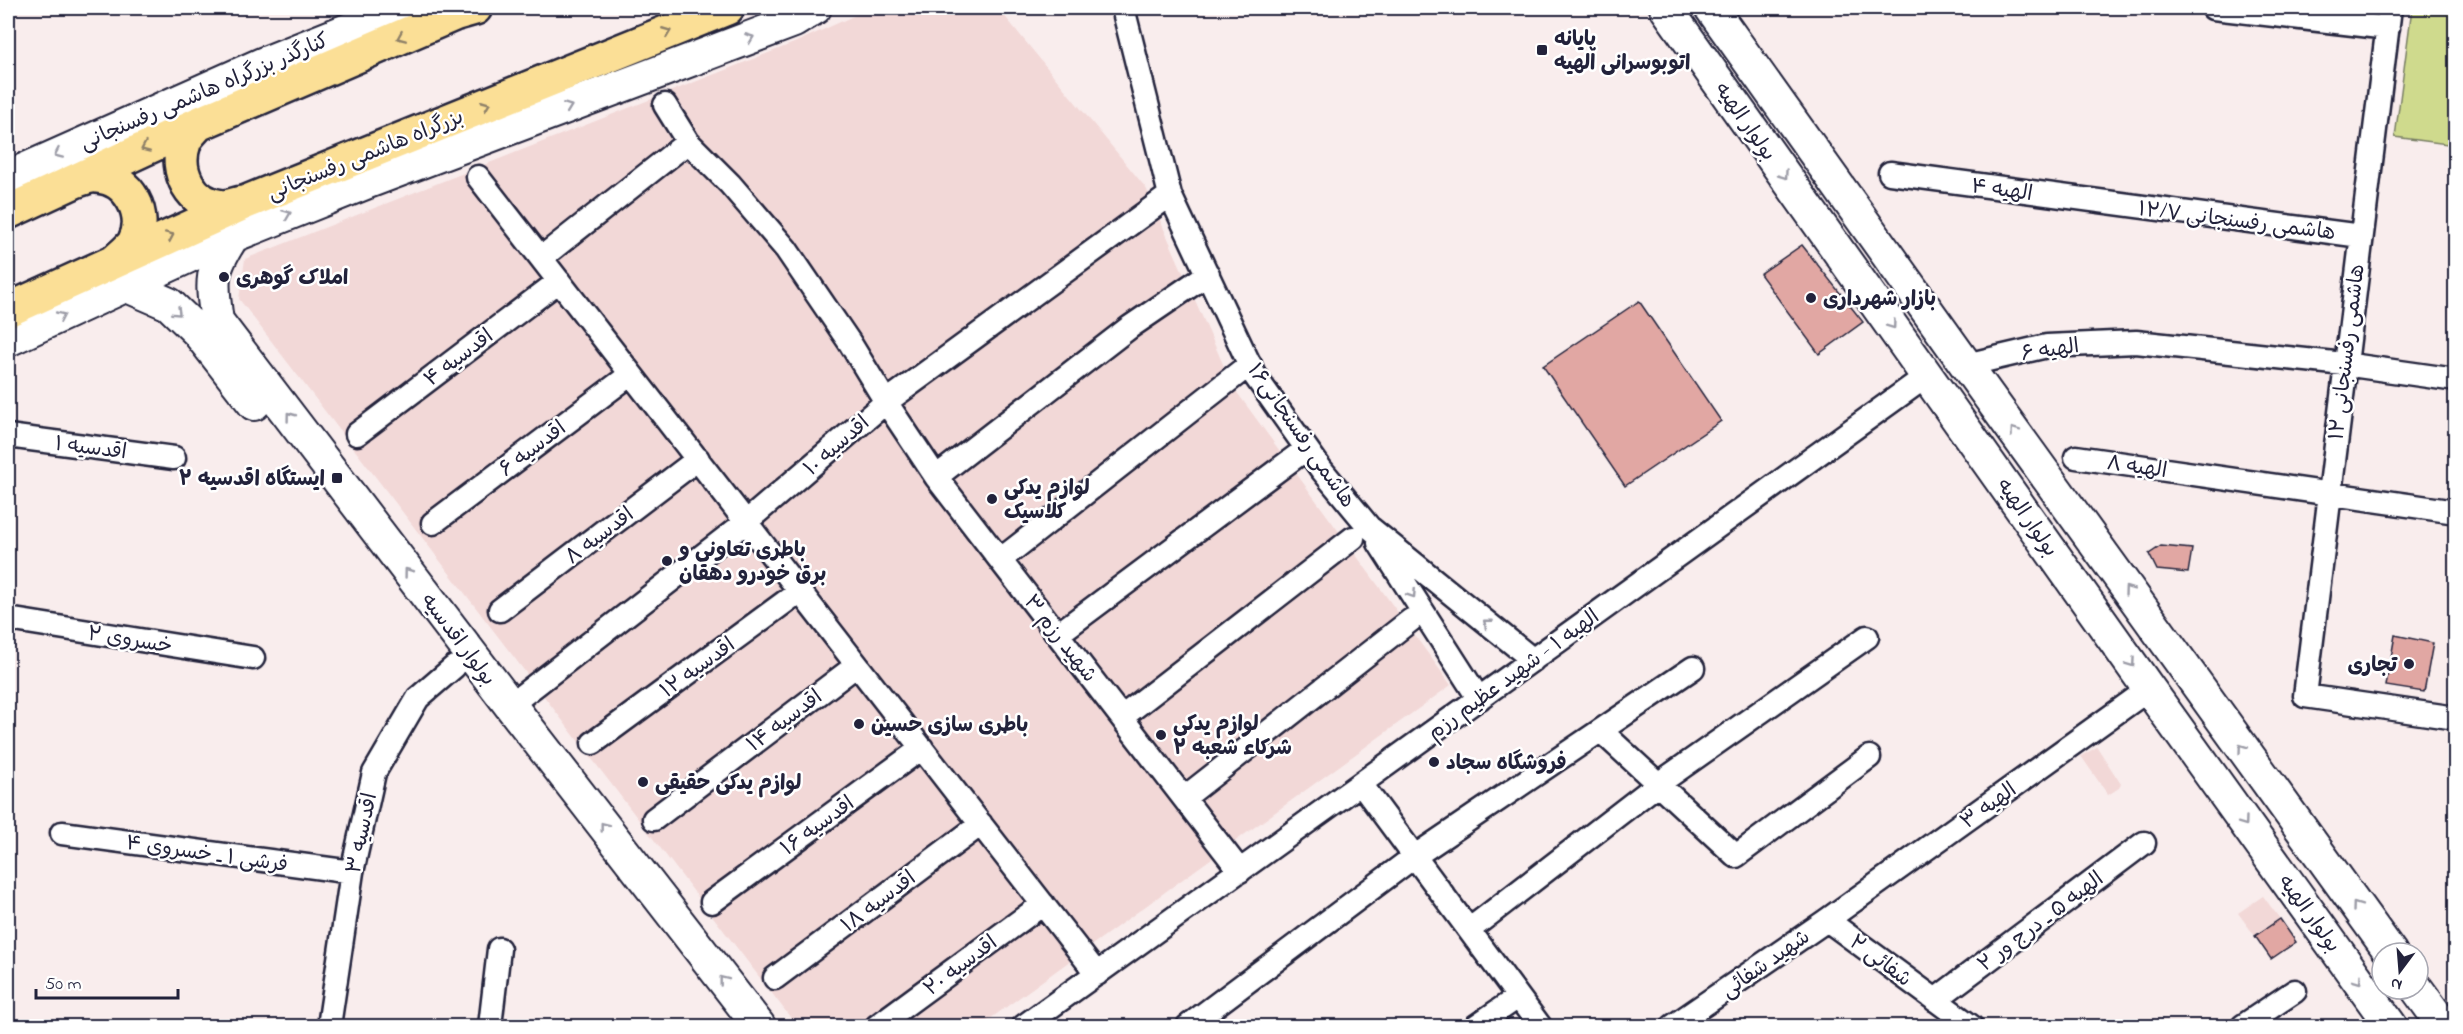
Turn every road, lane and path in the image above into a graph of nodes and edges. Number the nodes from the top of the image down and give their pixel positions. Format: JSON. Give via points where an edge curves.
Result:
{"nodes":[{"id":1,"x":402,"y":8,"type":"edge"},
{"id":2,"x":475,"y":8,"type":"edge"},
{"id":3,"x":728,"y":8,"type":"edge"},
{"id":4,"x":815,"y":8,"type":"edge"},
{"id":5,"x":1123,"y":8,"type":"edge"},
{"id":6,"x":1666,"y":8,"type":"edge"},
{"id":7,"x":1711,"y":8,"type":"edge"},
{"id":8,"x":2213,"y":8,"type":"edge"},
{"id":9,"x":2389,"y":18,"type":"edge"},
{"id":10,"x":665,"y":105,"type":"dead end"},
{"id":11,"x":198,"y":124,"type":"junction"},
{"id":12,"x":688,"y":142,"type":"junction"},
{"id":13,"x":1890,"y":174,"type":"dead end"},
{"id":14,"x":8,"y":177,"type":"edge"},
{"id":15,"x":478,"y":177,"type":"dead end"},
{"id":16,"x":74,"y":181,"type":"junction"},
{"id":17,"x":1170,"y":195,"type":"junction"},
{"id":18,"x":244,"y":203,"type":"junction"},
{"id":19,"x":2113,"y":204,"type":"joint"},
{"id":20,"x":8,"y":212,"type":"edge"},
{"id":21,"x":233,"y":236,"type":"junction"},
{"id":22,"x":2361,"y":236,"type":"junction"},
{"id":23,"x":541,"y":258,"type":"junction"},
{"id":24,"x":121,"y":272,"type":"junction"},
{"id":25,"x":1208,"y":274,"type":"junction"},
{"id":26,"x":559,"y":281,"type":"junction"},
{"id":27,"x":8,"y":310,"type":"edge"},
{"id":28,"x":8,"y":340,"type":"edge"},
{"id":29,"x":1250,"y":364,"type":"junction"},
{"id":30,"x":2344,"y":364,"type":"junction"},
{"id":31,"x":1966,"y":365,"type":"junction"},
{"id":32,"x":631,"y":374,"type":"junction"},
{"id":33,"x":1928,"y":375,"type":"junction"},
{"id":34,"x":2456,"y":380,"type":"edge"},
{"id":35,"x":886,"y":402,"type":"junction"},
{"id":36,"x":357,"y":434,"type":"dead end"},
{"id":37,"x":8,"y":436,"type":"edge"},
{"id":38,"x":1306,"y":448,"type":"junction"},
{"id":39,"x":2076,"y":457,"type":"dead end"},
{"id":40,"x":174,"y":458,"type":"dead end"},
{"id":41,"x":698,"y":459,"type":"junction"},
{"id":42,"x":936,"y":477,"type":"junction"},
{"id":43,"x":2329,"y":493,"type":"junction"},
{"id":44,"x":2456,"y":512,"type":"edge"},
{"id":45,"x":746,"y":522,"type":"junction"},
{"id":46,"x":433,"y":523,"type":"dead end"},
{"id":47,"x":1361,"y":532,"type":"junction"},
{"id":48,"x":1000,"y":560,"type":"junction"},
{"id":49,"x":800,"y":591,"type":"junction"},
{"id":50,"x":500,"y":610,"type":"dead end"},
{"id":51,"x":8,"y":619,"type":"edge"},
{"id":52,"x":1411,"y":620,"type":"dead end"},
{"id":53,"x":1058,"y":634,"type":"junction"},
{"id":54,"x":1867,"y":637,"type":"dead end"},
{"id":55,"x":253,"y":658,"type":"dead end"},
{"id":56,"x":1533,"y":660,"type":"junction"},
{"id":57,"x":857,"y":665,"type":"junction"},
{"id":58,"x":454,"y":667,"type":"junction"},
{"id":59,"x":1693,"y":668,"type":"dead end"},
{"id":60,"x":2149,"y":689,"type":"junction"},
{"id":61,"x":1479,"y":699,"type":"junction"},
{"id":62,"x":510,"y":705,"type":"junction"},
{"id":63,"x":1122,"y":717,"type":"junction"},
{"id":64,"x":2456,"y":718,"type":"edge"},
{"id":65,"x":1601,"y":731,"type":"junction"},
{"id":66,"x":593,"y":743,"type":"dead end"},
{"id":67,"x":922,"y":748,"type":"junction"},
{"id":68,"x":1869,"y":757,"type":"dead end"},
{"id":69,"x":1361,"y":784,"type":"junction"},
{"id":70,"x":1658,"y":784,"type":"junction"},
{"id":71,"x":1184,"y":798,"type":"junction"},
{"id":72,"x":654,"y":819,"type":"dead end"},
{"id":73,"x":981,"y":824,"type":"junction"},
{"id":74,"x":62,"y":833,"type":"dead end"},
{"id":75,"x":2144,"y":843,"type":"dead end"},
{"id":76,"x":1415,"y":856,"type":"junction"},
{"id":77,"x":1240,"y":871,"type":"junction"},
{"id":78,"x":352,"y":872,"type":"junction"},
{"id":79,"x":712,"y":902,"type":"dead end"},
{"id":80,"x":1043,"y":904,"type":"junction"},
{"id":81,"x":1827,"y":920,"type":"junction"},
{"id":82,"x":1469,"y":930,"type":"junction"},
{"id":83,"x":2382,"y":941,"type":"edge"},
{"id":84,"x":499,"y":949,"type":"dead end"},
{"id":85,"x":1097,"y":974,"type":"junction"},
{"id":86,"x":775,"y":978,"type":"dead end"},
{"id":87,"x":2295,"y":991,"type":"dead end"},
{"id":88,"x":1518,"y":997,"type":"junction"},
{"id":89,"x":1935,"y":1000,"type":"junction"},
{"id":90,"x":2426,"y":1001,"type":"edge"},
{"id":91,"x":329,"y":1026,"type":"edge"},
{"id":92,"x":490,"y":1026,"type":"edge"},
{"id":93,"x":732,"y":1026,"type":"edge"},
{"id":94,"x":759,"y":1026,"type":"edge"},
{"id":95,"x":877,"y":1026,"type":"edge"},
{"id":96,"x":1024,"y":1026,"type":"edge"},
{"id":97,"x":1188,"y":1026,"type":"edge"},
{"id":98,"x":1476,"y":1026,"type":"edge"},
{"id":99,"x":1539,"y":1026,"type":"edge"},
{"id":100,"x":1673,"y":1026,"type":"edge"},
{"id":101,"x":1971,"y":1026,"type":"edge"},
{"id":102,"x":2243,"y":1026,"type":"edge"},
{"id":103,"x":2391,"y":1026,"type":"edge"},
{"id":104,"x":2444,"y":1026,"type":"edge"}],
"edges":[{"from":1,"to":14,"type":"main road","name":"کنارگذر بزرگراه هاشمی رفسنجانی","one_way":true,"via":[[262,64]]},
{"from":2,"to":11,"type":"highway","one_way":true},
{"from":18,"to":3,"type":"highway","name":"بزرگراه هاشمی رفسنجانی","one_way":true},
{"from":21,"to":4,"type":"main road","one_way":true,"via":[[794,21]]},
{"from":5,"to":17,"type":"street","name":"هاشمی رفسنجانی۱۶"},
{"from":6,"to":33,"type":"main road","name":"بولوار الهیه","one_way":true},
{"from":7,"to":31,"type":"main road","name":"بولوار الهیه"},
{"from":8,"to":9,"type":"street"},
{"from":9,"to":22,"type":"street","name":"هاشمی رفسنجانی ۱۲"},
{"from":10,"to":12,"type":"street","name":"شهید رزم ۳"},
{"from":11,"to":16,"type":"highway","one_way":true},
{"from":11,"to":18,"type":"highway","via":[[184,141],[180,163],[186,184],[201,200],[223,207]]},
{"from":12,"to":23,"type":"street"},
{"from":12,"to":35,"type":"street","name":"شهید رزم ۳","via":[[786,249]]},
{"from":13,"to":19,"type":"street","name":"الهیه ۴"},
{"from":15,"to":23,"type":"street"},
{"from":16,"to":20,"type":"highway"},
{"from":16,"to":24,"type":"highway","via":[[96,176],[119,182],[134,199],[140,222]]},
{"from":17,"to":25,"type":"street","name":"هاشمی رفسنجانی۱۶"},
{"from":17,"to":35,"type":"street","name":"اقدسیه ۱۰"},
{"from":24,"to":18,"type":"highway","name":"بزرگراه هاشمی رفسنجانی","one_way":true},
{"from":19,"to":22,"type":"street","name":"هاشمی رفسنجانی ۱۲/۷"},
{"from":21,"to":24,"type":"main road"},
{"from":62,"to":21,"type":"main road","name":"بولوار اقدسیه","one_way":true,"via":[[217,321],[212,289],[216,261]]},
{"from":22,"to":30,"type":"street","name":"هاشمی رفسنجانی ۱۲"},
{"from":23,"to":26,"type":"street"},
{"from":24,"to":27,"type":"highway","name":"بزرگراه هاشمی رفسنجانی"},
{"from":28,"to":24,"type":"main road","one_way":true},
{"from":24,"to":58,"type":"main road","name":"بولوار اقدسیه","one_way":true,"via":[[170,304],[197,330]]},
{"from":25,"to":29,"type":"street","name":"هاشمی رفسنجانی۱۶"},
{"from":25,"to":42,"type":"street","via":[[1130,327]]},
{"from":26,"to":32,"type":"street"},
{"from":26,"to":36,"type":"street","name":"اقدسیه ۴"},
{"from":29,"to":38,"type":"street","name":"هاشمی رفسنجانی۱۶"},
{"from":29,"to":48,"type":"street"},
{"from":30,"to":31,"type":"street","name":"الهیه ۶","via":[[2136,342],[2047,346]]},
{"from":30,"to":34,"type":"street","name":"الهیه ۶"},
{"from":30,"to":43,"type":"street","name":"هاشمی رفسنجانی ۱۲"},
{"from":83,"to":31,"type":"main road","name":"بولوار الهیه","one_way":true},
{"from":32,"to":41,"type":"street"},
{"from":32,"to":46,"type":"street","name":"اقدسیه ۶"},
{"from":33,"to":56,"type":"street","name":"الهیه ۱ - شهید عظیم رزم"},
{"from":33,"to":60,"type":"main road","name":"بولوار الهیه","one_way":true},
{"from":35,"to":42,"type":"street","name":"شهید رزم ۳"},
{"from":35,"to":45,"type":"street","name":"اقدسیه ۱۰"},
{"from":37,"to":40,"type":"street","name":"اقدسیه ۱"},
{"from":38,"to":47,"type":"street","name":"هاشمی رفسنجانی۱۶"},
{"from":38,"to":53,"type":"street"},
{"from":39,"to":43,"type":"street","name":"الهیه ۸"},
{"from":41,"to":45,"type":"street"},
{"from":41,"to":50,"type":"street","name":"اقدسیه ۸"},
{"from":42,"to":48,"type":"street","name":"شهید رزم ۳"},
{"from":43,"to":44,"type":"street","name":"الهیه ۸"},
{"from":43,"to":64,"type":"street","name":"هاشمی رفسنجانی ۱۲","via":[[2305,696]]},
{"from":45,"to":49,"type":"street"},
{"from":45,"to":62,"type":"street","name":"اقدسیه ۱۰"},
{"from":56,"to":47,"type":"street","name":"هاشمی رفسنجانی۱۶","one_way":true},
{"from":47,"to":61,"type":"street","one_way":true},
{"from":47,"to":63,"type":"street"},
{"from":48,"to":53,"type":"street","name":"شهید رزم ۳"},
{"from":49,"to":57,"type":"street"},
{"from":49,"to":66,"type":"street","name":"اقدسیه ۱۲"},
{"from":51,"to":55,"type":"street","name":"خسروی ۲"},
{"from":52,"to":71,"type":"street"},
{"from":53,"to":63,"type":"street","name":"شهید رزم ۳"},
{"from":54,"to":70,"type":"street"},
{"from":56,"to":61,"type":"street","name":"الهیه ۱ - شهید عظیم رزم"},
{"from":57,"to":67,"type":"street"},
{"from":57,"to":72,"type":"street","name":"اقدسیه ۱۴"},
{"from":58,"to":78,"type":"street","name":"اقدسیه ۳","via":[[418,698],[374,774]]},
{"from":58,"to":93,"type":"main road","name":"بولوار اقدسیه"},
{"from":59,"to":65,"type":"street"},
{"from":60,"to":81,"type":"street","name":"الهیه ۳"},
{"from":60,"to":103,"type":"main road","name":"بولوار الهیه","one_way":true},
{"from":61,"to":69,"type":"street","name":"الهیه ۱ - شهید عظیم رزم"},
{"from":94,"to":62,"type":"main road","name":"بولوار اقدسیه","one_way":true},
{"from":63,"to":71,"type":"street","name":"شهید رزم ۳"},
{"from":65,"to":70,"type":"street"},
{"from":65,"to":76,"type":"street"},
{"from":67,"to":73,"type":"street"},
{"from":67,"to":79,"type":"street","name":"اقدسیه ۱۶"},
{"from":68,"to":70,"type":"street","via":[[1736,856]]},
{"from":69,"to":76,"type":"street"},
{"from":69,"to":77,"type":"street","name":"الهیه ۱ - شهید عظیم رزم"},
{"from":70,"to":82,"type":"street"},
{"from":71,"to":77,"type":"street","name":"شهید رزم ۳"},
{"from":73,"to":80,"type":"street"},
{"from":73,"to":86,"type":"street","name":"اقدسیه ۱۸"},
{"from":74,"to":78,"type":"street","name":"فرشی ۱ ـ خسروی ۴"},
{"from":75,"to":89,"type":"street","name":"الهیه ۵ ـ درج ور ۲"},
{"from":76,"to":82,"type":"street"},
{"from":76,"to":97,"type":"street"},
{"from":77,"to":85,"type":"street","name":"الهیه ۱ - شهید عظیم رزم"},
{"from":78,"to":91,"type":"street","name":"اقدسیه ۳"},
{"from":80,"to":85,"type":"street"},
{"from":80,"to":95,"type":"street","name":"اقدسیه ۲۰"},
{"from":81,"to":89,"type":"street","name":"شفائی ۲"},
{"from":81,"to":100,"type":"street","name":"شهید شفائی"},
{"from":82,"to":88,"type":"street"},
{"from":84,"to":92,"type":"street"},
{"from":85,"to":96,"type":"street","name":"الهیه ۱ - شهید عظیم رزم"},
{"from":87,"to":102,"type":"street"},
{"from":88,"to":98,"type":"street"},
{"from":88,"to":99,"type":"street"},
{"from":89,"to":101,"type":"street","name":"شفائی ۲"},
{"from":90,"to":104,"type":"main road"}]}
